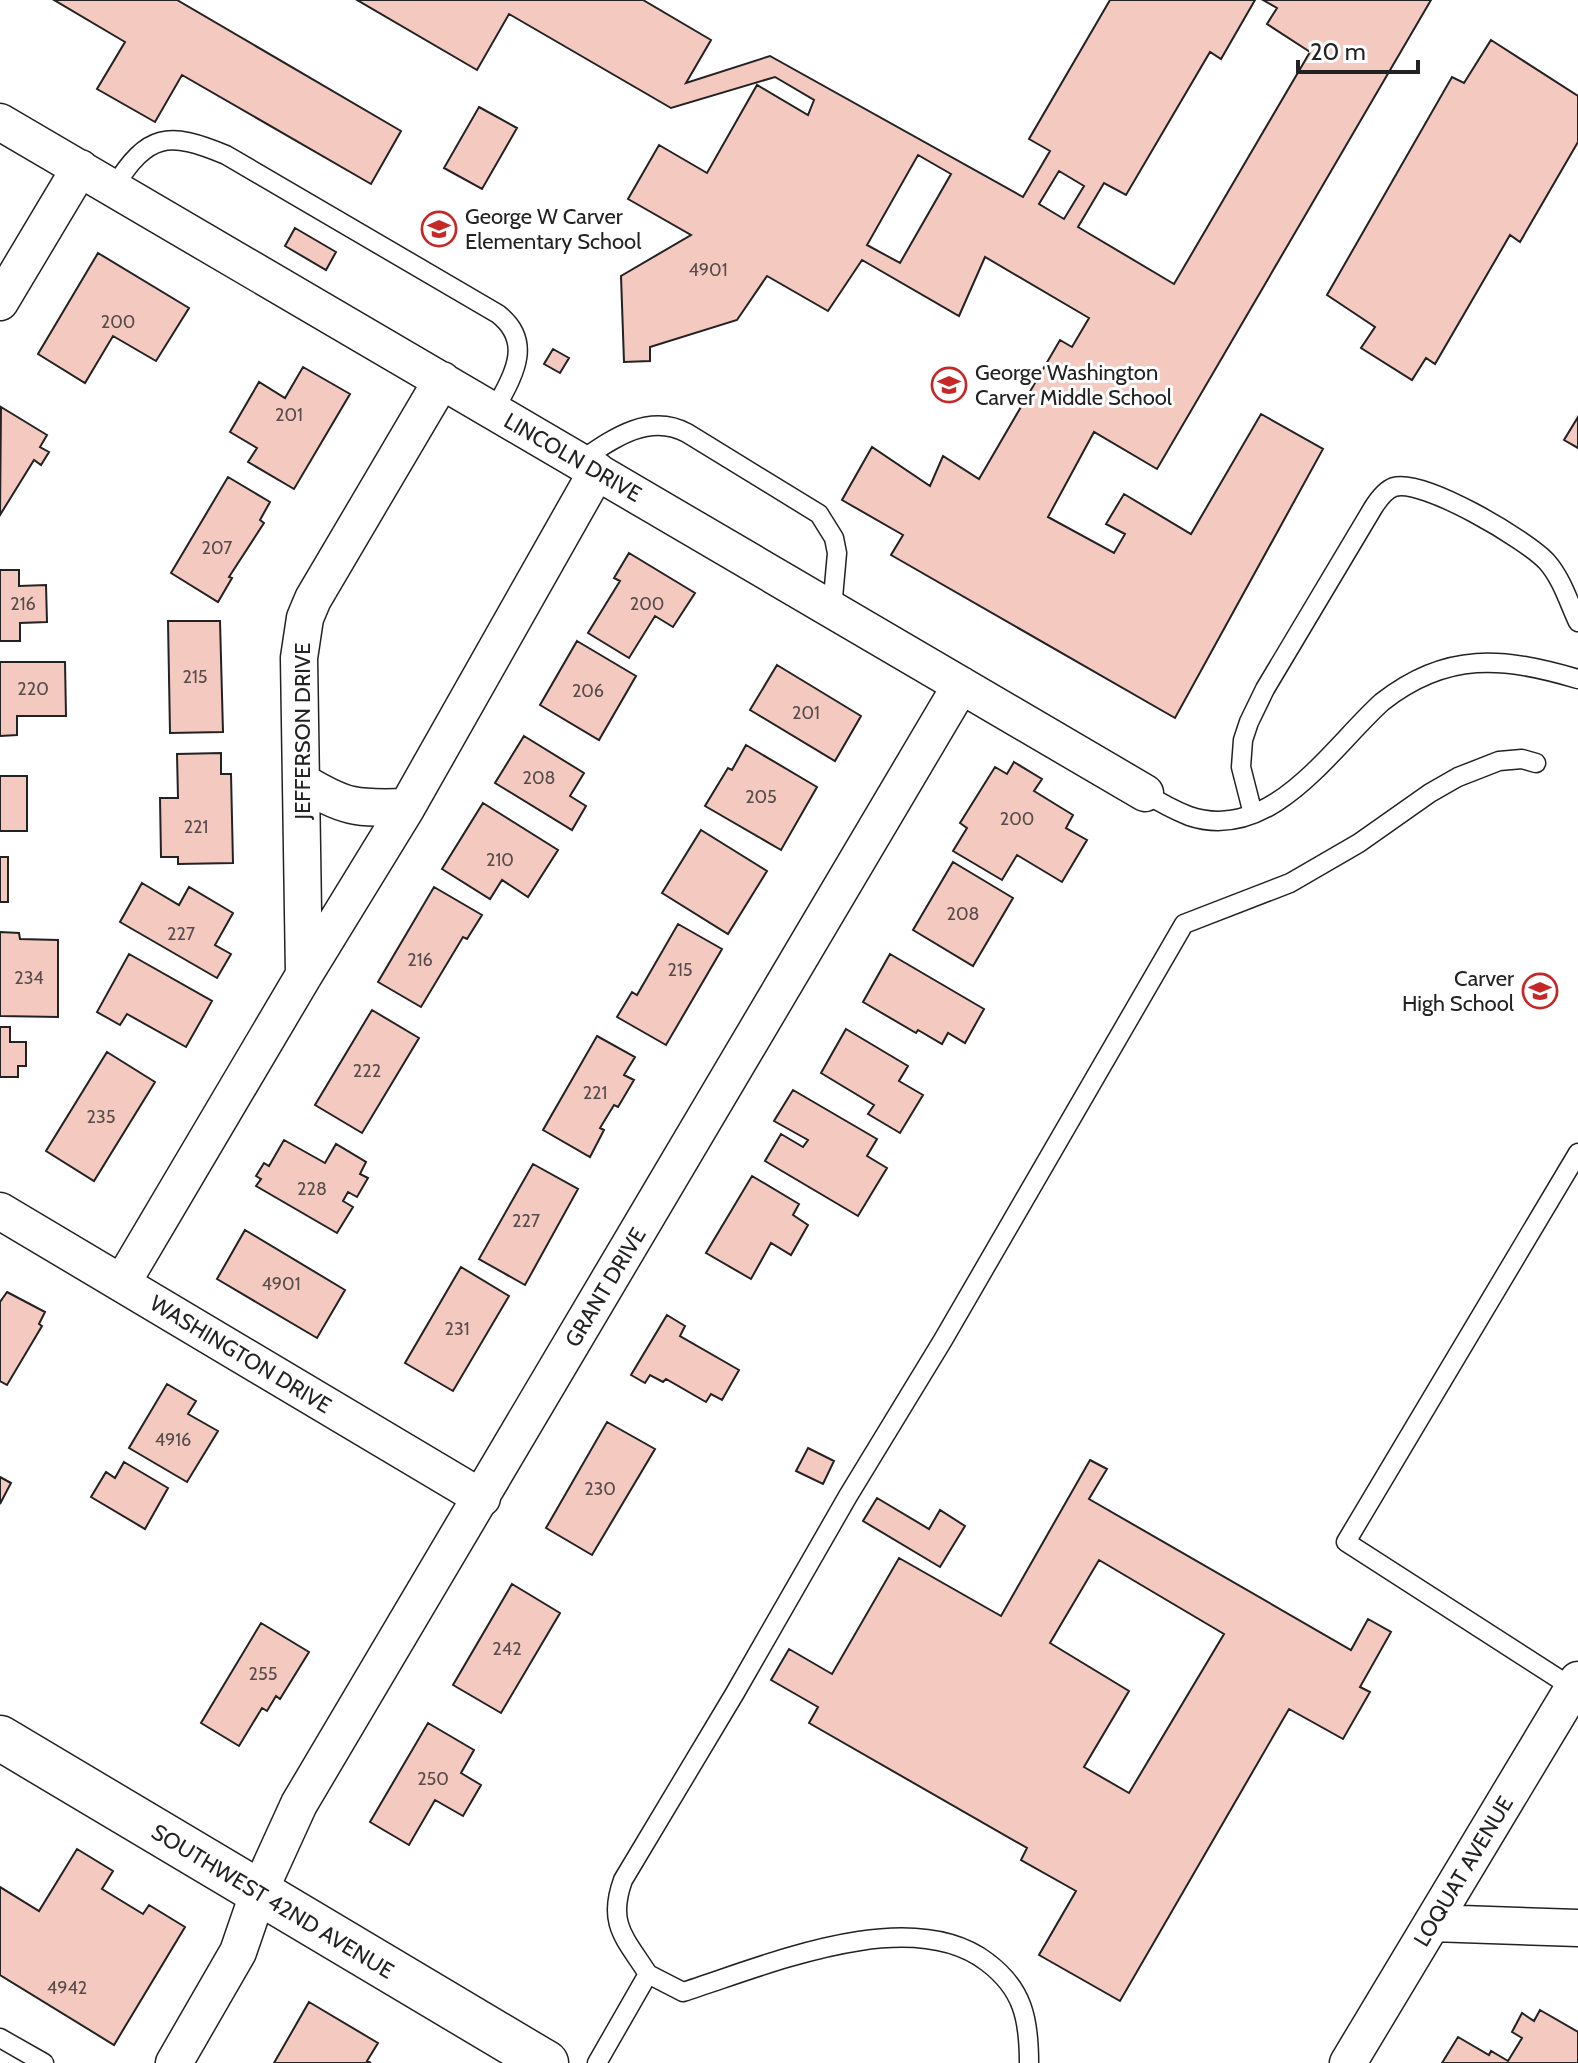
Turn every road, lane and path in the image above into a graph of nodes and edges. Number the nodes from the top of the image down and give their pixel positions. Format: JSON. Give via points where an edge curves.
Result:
{"nodes":[{"id":1,"x":0,"y":122,"type":"edge"},
{"id":2,"x":80,"y":168,"type":"junction"},
{"id":3,"x":114,"y":187,"type":"junction"},
{"id":4,"x":0,"y":302,"type":"edge"},
{"id":5,"x":442,"y":380,"type":"junction"},
{"id":6,"x":494,"y":411,"type":"junction"},
{"id":7,"x":588,"y":466,"type":"junction"},
{"id":8,"x":832,"y":609,"type":"junction"},
{"id":9,"x":1578,"y":622,"type":"edge"},
{"id":10,"x":1578,"y":679,"type":"edge"},
{"id":11,"x":961,"y":685,"type":"junction"},
{"id":12,"x":1536,"y":763,"type":"dead end"},
{"id":13,"x":301,"y":781,"type":"junction"},
{"id":14,"x":1145,"y":793,"type":"joint"},
{"id":15,"x":407,"y":807,"type":"junction"},
{"id":16,"x":1253,"y":814,"type":"junction"},
{"id":17,"x":304,"y":975,"type":"junction"},
{"id":18,"x":1578,"y":1153,"type":"edge"},
{"id":19,"x":3,"y":1219,"type":"edge"},
{"id":20,"x":122,"y":1283,"type":"junction"},
{"id":21,"x":482,"y":1498,"type":"junction"},
{"id":22,"x":1575,"y":1684,"type":"edge"},
{"id":23,"x":0,"y":1738,"type":"edge"},
{"id":24,"x":258,"y":1894,"type":"junction"},
{"id":25,"x":1432,"y":1923,"type":"junction"},
{"id":26,"x":1578,"y":1928,"type":"edge"},
{"id":27,"x":648,"y":1974,"type":"junction"},
{"id":28,"x":0,"y":2038,"type":"edge"},
{"id":29,"x":44,"y":2063,"type":"edge"},
{"id":30,"x":174,"y":2063,"type":"edge"},
{"id":31,"x":546,"y":2063,"type":"edge"},
{"id":32,"x":597,"y":2063,"type":"edge"},
{"id":33,"x":1029,"y":2063,"type":"edge"},
{"id":34,"x":1348,"y":2063,"type":"edge"}],
"edges":[{"from":1,"to":2,"type":"street","name":"LINCOLN DRIVE"},
{"from":2,"to":3,"type":"street","name":"LINCOLN DRIVE"},
{"from":2,"to":4,"type":"street"},
{"from":3,"to":5,"type":"street","name":"LINCOLN DRIVE"},
{"from":3,"to":6,"type":"lane","via":[[131,161],[151,145],[173,140],[208,147],[498,314],[514,329],[518,354]]},
{"from":5,"to":6,"type":"street","name":"LINCOLN DRIVE"},
{"from":5,"to":13,"type":"street","name":"JEFFERSON DRIVE","via":[[305,618],[299,658]]},
{"from":6,"to":7,"type":"street","name":"LINCOLN DRIVE"},
{"from":7,"to":8,"type":"street","name":"LINCOLN DRIVE"},
{"from":7,"to":8,"type":"lane","via":[[616,437],[646,426],[679,429],[809,506],[827,524],[838,566]]},
{"from":7,"to":15,"type":"street"},
{"from":8,"to":11,"type":"street","name":"LINCOLN DRIVE"},
{"from":9,"to":16,"type":"lane","via":[[1553,570],[1536,551],[1434,494],[1404,486],[1388,490],[1249,722],[1241,767]]},
{"from":10,"to":16,"type":"lane","via":[[1494,662],[1430,673],[1389,696],[1301,785]]},
{"from":11,"to":14,"type":"street","name":"LINCOLN DRIVE"},
{"from":11,"to":21,"type":"street","name":"GRANT DRIVE"},
{"from":12,"to":27,"type":"lane","via":[[1499,761],[1458,777],[1290,883],[1184,924],[623,1880],[615,1912],[621,1933]]},
{"from":13,"to":15,"type":"street","via":[[353,807]]},
{"from":13,"to":17,"type":"street","name":"JEFFERSON DRIVE"},
{"from":14,"to":16,"type":"lane","via":[[1192,817],[1225,820]]},
{"from":15,"to":17,"type":"street"},
{"from":17,"to":20,"type":"street"},
{"from":18,"to":22,"type":"lane","via":[[1346,1542]]},
{"from":19,"to":20,"type":"street","name":"WASHINGTON DRIVE"},
{"from":20,"to":21,"type":"street","name":"WASHINGTON DRIVE"},
{"from":21,"to":24,"type":"street","name":"GRANT DRIVE","via":[[299,1804]]},
{"from":22,"to":25,"type":"street","name":"LOQUAT AVENUE"},
{"from":23,"to":24,"type":"main road","name":"SOUTHWEST 42ND AVENUE"},
{"from":24,"to":30,"type":"street","name":"GRANT DRIVE","via":[[238,1952]]},
{"from":24,"to":31,"type":"main road","name":"SOUTHWEST 42ND AVENUE"},
{"from":25,"to":26,"type":"street"},
{"from":25,"to":34,"type":"street","name":"LOQUAT AVENUE"},
{"from":27,"to":32,"type":"lane"},
{"from":27,"to":33,"type":"lane","via":[[683,1992],[824,1947],[932,1938],[979,1956],[1015,1988],[1024,2011]]},
{"from":28,"to":29,"type":"lane"}]}
